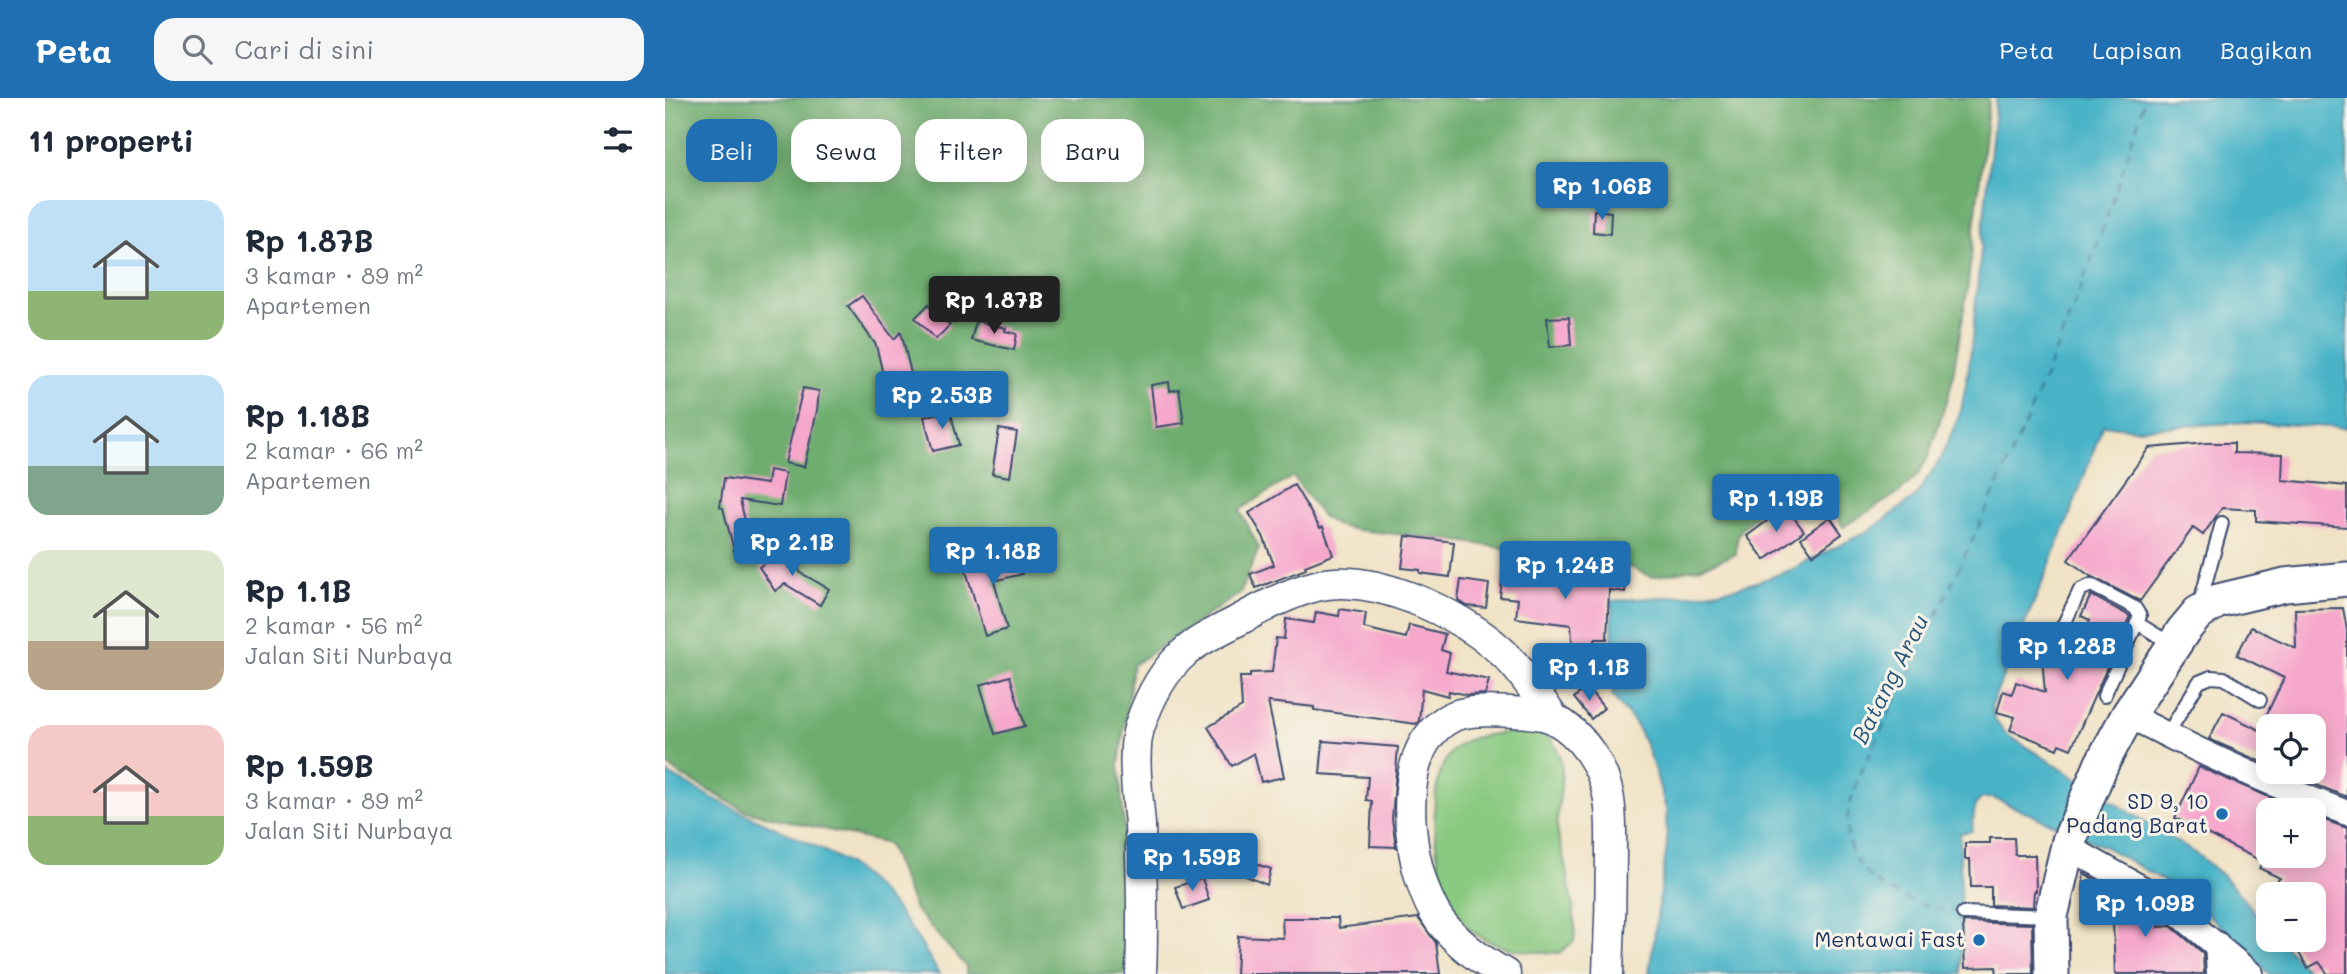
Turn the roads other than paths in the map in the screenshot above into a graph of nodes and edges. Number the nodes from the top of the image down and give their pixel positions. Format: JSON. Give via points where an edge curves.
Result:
{"nodes":[{"id":1,"x":2222,"y":523,"type":"dead end"},
{"id":2,"x":2347,"y":579,"type":"edge"},
{"id":3,"x":2197,"y":613,"type":"junction"},
{"id":4,"x":2137,"y":623,"type":"junction"},
{"id":5,"x":2055,"y":643,"type":"dead end"},
{"id":6,"x":2174,"y":645,"type":"junction"},
{"id":7,"x":2260,"y":700,"type":"dead end"},
{"id":8,"x":2116,"y":705,"type":"junction"},
{"id":9,"x":1553,"y":718,"type":"junction"},
{"id":10,"x":2167,"y":735,"type":"junction"},
{"id":11,"x":2347,"y":813,"type":"edge"},
{"id":12,"x":2068,"y":844,"type":"junction"},
{"id":13,"x":1963,"y":913,"type":"dead end"},
{"id":14,"x":2050,"y":916,"type":"junction"},
{"id":15,"x":2217,"y":944,"type":"junction"},
{"id":16,"x":1141,"y":974,"type":"edge"},
{"id":17,"x":1505,"y":974,"type":"edge"},
{"id":18,"x":1608,"y":974,"type":"edge"},
{"id":19,"x":2052,"y":974,"type":"edge"},
{"id":20,"x":2219,"y":974,"type":"edge"},
{"id":21,"x":2251,"y":974,"type":"edge"}],
"edges":[{"from":1,"to":3,"type":"lane"},
{"from":2,"to":3,"type":"main road","via":[[2235,596]]},
{"from":3,"to":6,"type":"main road"},
{"from":4,"to":5,"type":"lane","via":[[2140,616],[2135,608],[2091,585],[2080,590]]},
{"from":4,"to":6,"type":"lane"},
{"from":4,"to":8,"type":"lane"},
{"from":6,"to":8,"type":"main road"},
{"from":7,"to":10,"type":"lane","via":[[2224,678],[2211,677],[2199,682]]},
{"from":8,"to":10,"type":"street"},
{"from":8,"to":12,"type":"main road","via":[[2102,763]]},
{"from":9,"to":16,"type":"street","via":[[1501,650],[1446,613],[1410,596],[1349,583],[1319,585],[1212,635],[1184,653],[1158,684],[1139,727]]},
{"from":9,"to":17,"type":"street","via":[[1464,713],[1445,720],[1430,734],[1415,759],[1410,799],[1414,857],[1425,891],[1458,942]]},
{"from":9,"to":18,"type":"street","via":[[1584,743],[1600,768],[1609,795]]},
{"from":10,"to":11,"type":"street"},
{"from":12,"to":14,"type":"main road"},
{"from":12,"to":15,"type":"street","via":[[2161,899]]},
{"from":13,"to":14,"type":"lane"},
{"from":14,"to":19,"type":"main road"},
{"from":15,"to":20,"type":"street"},
{"from":15,"to":21,"type":"street"}]}
